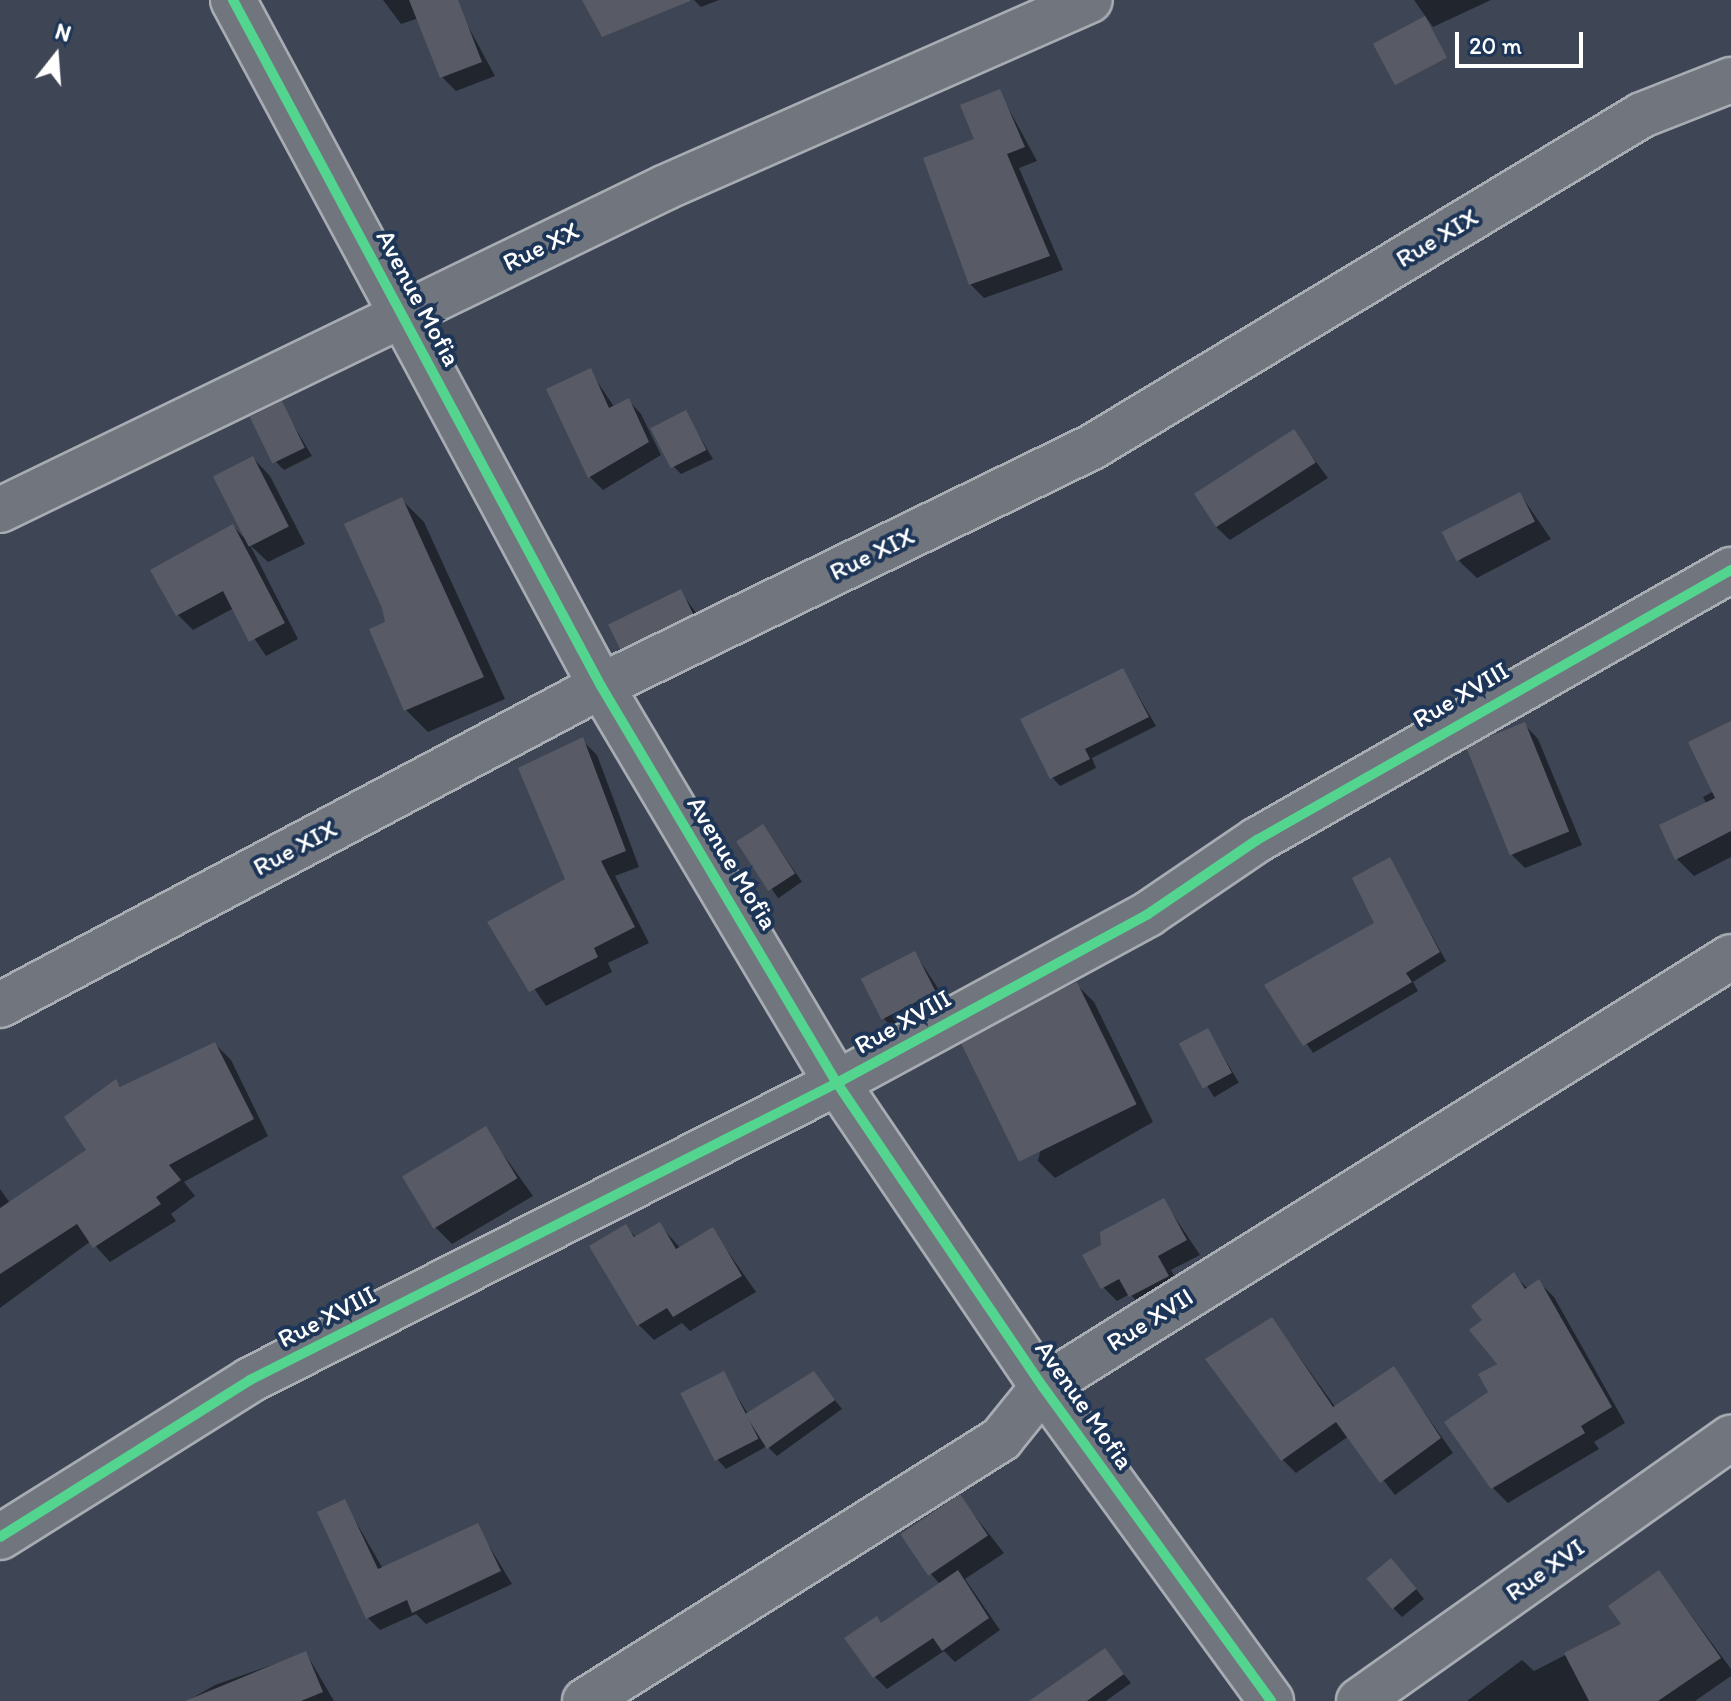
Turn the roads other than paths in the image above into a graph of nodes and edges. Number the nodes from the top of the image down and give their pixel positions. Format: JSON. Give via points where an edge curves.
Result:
{"nodes":[{"id":1,"x":233,"y":0,"type":"edge"},
{"id":2,"x":1090,"y":0,"type":"edge"},
{"id":3,"x":1731,"y":80,"type":"edge"},
{"id":4,"x":402,"y":315,"type":"junction"},
{"id":5,"x":0,"y":510,"type":"edge"},
{"id":6,"x":1731,"y":570,"type":"edge"},
{"id":7,"x":601,"y":686,"type":"junction"},
{"id":8,"x":1731,"y":957,"type":"edge"},
{"id":9,"x":0,"y":1005,"type":"edge"},
{"id":10,"x":837,"y":1083,"type":"junction"},
{"id":11,"x":1043,"y":1387,"type":"junction"},
{"id":12,"x":1731,"y":1438,"type":"edge"},
{"id":13,"x":0,"y":1537,"type":"edge"},
{"id":14,"x":585,"y":1701,"type":"edge"},
{"id":15,"x":1271,"y":1701,"type":"edge"},
{"id":16,"x":1359,"y":1701,"type":"edge"}],
"edges":[{"from":1,"to":4,"type":"street","name":"Avenue Mofia"},
{"from":2,"to":4,"type":"street","name":"Rue XX","via":[[666,187]]},
{"from":3,"to":7,"type":"street","name":"Rue XIX","via":[[1642,115],[1092,447]]},
{"from":4,"to":5,"type":"street","name":"Rue XX"},
{"from":4,"to":7,"type":"street","name":"Avenue Mofia"},
{"from":6,"to":10,"type":"street","name":"Rue XVIII","via":[[1271,832],[1148,914]]},
{"from":7,"to":9,"type":"street","name":"Rue XIX"},
{"from":7,"to":10,"type":"street","name":"Avenue Mofia"},
{"from":8,"to":11,"type":"street","name":"Rue XVII"},
{"from":10,"to":11,"type":"street","name":"Avenue Mofia"},
{"from":10,"to":13,"type":"street","name":"Rue XVIII","via":[[250,1380]]},
{"from":11,"to":14,"type":"street","name":"Rue XVII","via":[[1001,1439]]},
{"from":11,"to":15,"type":"street","name":"Avenue Mofia"},
{"from":12,"to":16,"type":"street","name":"Rue XVI"}]}
